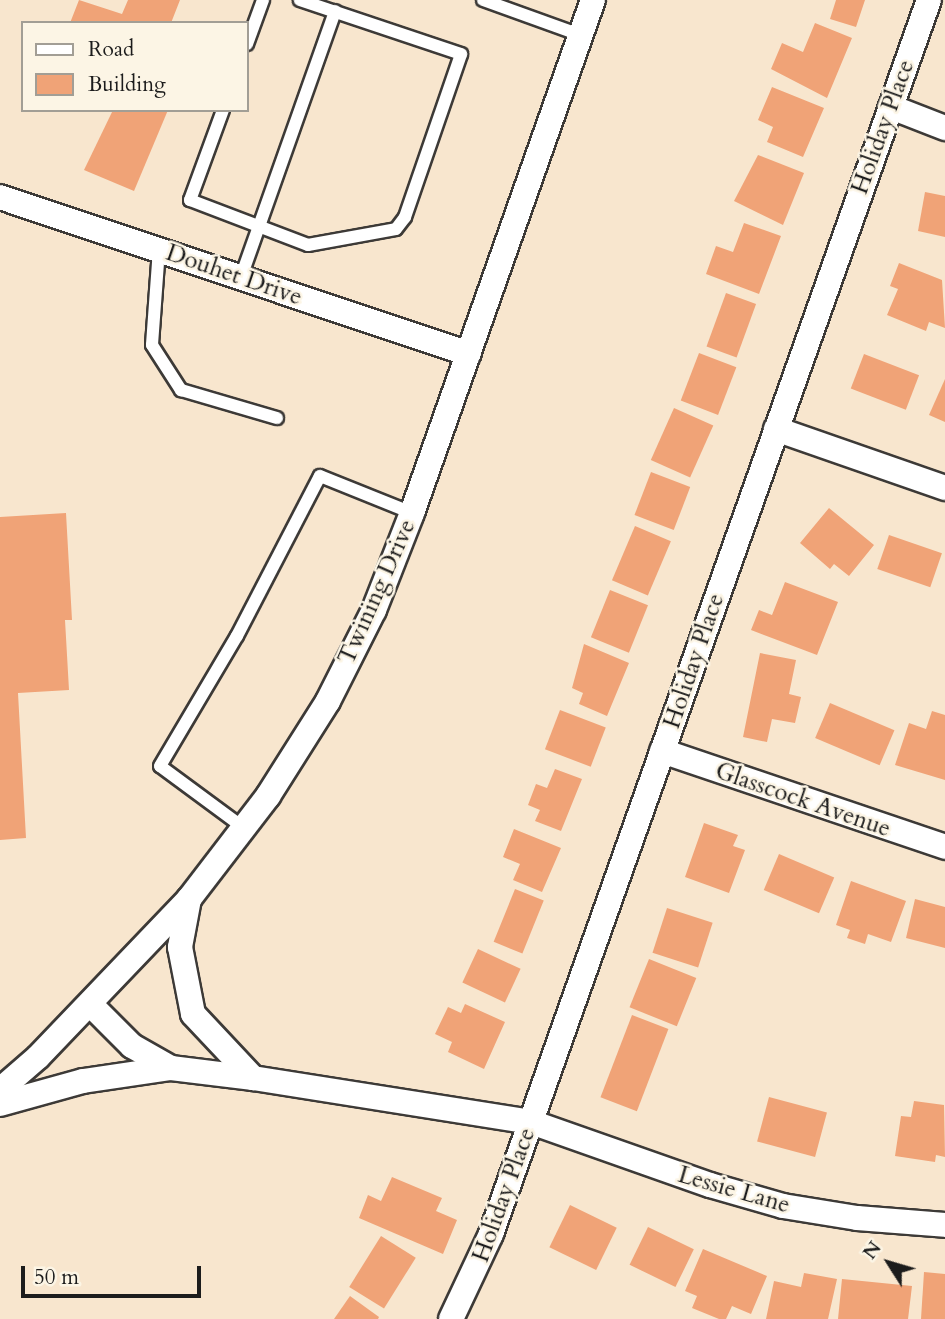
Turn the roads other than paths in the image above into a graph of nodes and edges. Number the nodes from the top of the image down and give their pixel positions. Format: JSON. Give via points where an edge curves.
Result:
{"nodes":[{"id":1,"x":263,"y":0,"type":"edge"},
{"id":2,"x":300,"y":0,"type":"edge"},
{"id":3,"x":483,"y":0,"type":"edge"},
{"id":4,"x":593,"y":0,"type":"edge"},
{"id":5,"x":929,"y":0,"type":"edge"},
{"id":6,"x":506,"y":4,"type":"edge"},
{"id":7,"x":335,"y":11,"type":"junction"},
{"id":8,"x":580,"y":35,"type":"junction"},
{"id":9,"x":248,"y":41,"type":"edge"},
{"id":10,"x":891,"y":107,"type":"junction"},
{"id":11,"x":222,"y":112,"type":"edge"},
{"id":12,"x":945,"y":128,"type":"edge"},
{"id":13,"x":0,"y":197,"type":"edge"},
{"id":14,"x":259,"y":228,"type":"junction"},
{"id":15,"x":159,"y":249,"type":"junction"},
{"id":16,"x":241,"y":277,"type":"junction"},
{"id":17,"x":468,"y":354,"type":"junction"},
{"id":18,"x":277,"y":418,"type":"dead end"},
{"id":19,"x":776,"y":429,"type":"junction"},
{"id":20,"x":945,"y":488,"type":"edge"},
{"id":21,"x":412,"y":513,"type":"junction"},
{"id":22,"x":662,"y":751,"type":"junction"},
{"id":23,"x":244,"y":828,"type":"junction"},
{"id":24,"x":945,"y":847,"type":"edge"},
{"id":25,"x":189,"y":899,"type":"junction"},
{"id":26,"x":90,"y":1004,"type":"junction"},
{"id":27,"x":171,"y":1068,"type":"junction"},
{"id":28,"x":253,"y":1078,"type":"junction"},
{"id":29,"x":0,"y":1090,"type":"edge"},
{"id":30,"x":0,"y":1104,"type":"edge"},
{"id":31,"x":531,"y":1122,"type":"junction"},
{"id":32,"x":945,"y":1224,"type":"edge"},
{"id":33,"x":451,"y":1319,"type":"edge"}],
"edges":[{"from":1,"to":9,"type":"lane"},
{"from":2,"to":7,"type":"lane"},
{"from":3,"to":6,"type":"lane"},
{"from":4,"to":8,"type":"street","name":"Twining Drive"},
{"from":5,"to":10,"type":"street","name":"Holiday Place"},
{"from":6,"to":8,"type":"lane"},
{"from":7,"to":14,"type":"lane"},
{"from":7,"to":14,"type":"lane","via":[[461,54],[405,216],[396,229],[335,243],[308,245]]},
{"from":8,"to":17,"type":"street","name":"Twining Drive"},
{"from":10,"to":12,"type":"street"},
{"from":10,"to":19,"type":"street","name":"Holiday Place"},
{"from":11,"to":14,"type":"lane","via":[[190,200]]},
{"from":13,"to":15,"type":"street","name":"Douhet Drive"},
{"from":14,"to":16,"type":"lane"},
{"from":15,"to":16,"type":"street","name":"Douhet Drive"},
{"from":15,"to":18,"type":"lane","via":[[152,345],[181,390]]},
{"from":16,"to":17,"type":"street","name":"Douhet Drive"},
{"from":17,"to":21,"type":"street","name":"Twining Drive"},
{"from":19,"to":20,"type":"street"},
{"from":19,"to":22,"type":"street","name":"Holiday Place"},
{"from":21,"to":23,"type":"street","name":"Twining Drive","via":[[374,610],[328,702]]},
{"from":21,"to":23,"type":"lane","via":[[320,476],[237,636],[160,766]]},
{"from":22,"to":24,"type":"street","name":"Glasscock Avenue"},
{"from":22,"to":31,"type":"street","name":"Holiday Place"},
{"from":23,"to":25,"type":"street","name":"Twining Drive"},
{"from":25,"to":26,"type":"street","name":"Twining Drive"},
{"from":25,"to":28,"type":"street","via":[[180,947],[193,1014]]},
{"from":26,"to":27,"type":"street","via":[[132,1046]]},
{"from":26,"to":29,"type":"street","name":"Twining Drive"},
{"from":27,"to":28,"type":"street","name":"Lessie Lane"},
{"from":27,"to":30,"type":"street","via":[[83,1081]]},
{"from":28,"to":31,"type":"street","name":"Lessie Lane"},
{"from":31,"to":32,"type":"street","name":"Lessie Lane","via":[[783,1206],[857,1218]]},
{"from":31,"to":33,"type":"street","name":"Holiday Place","via":[[486,1245]]}]}
